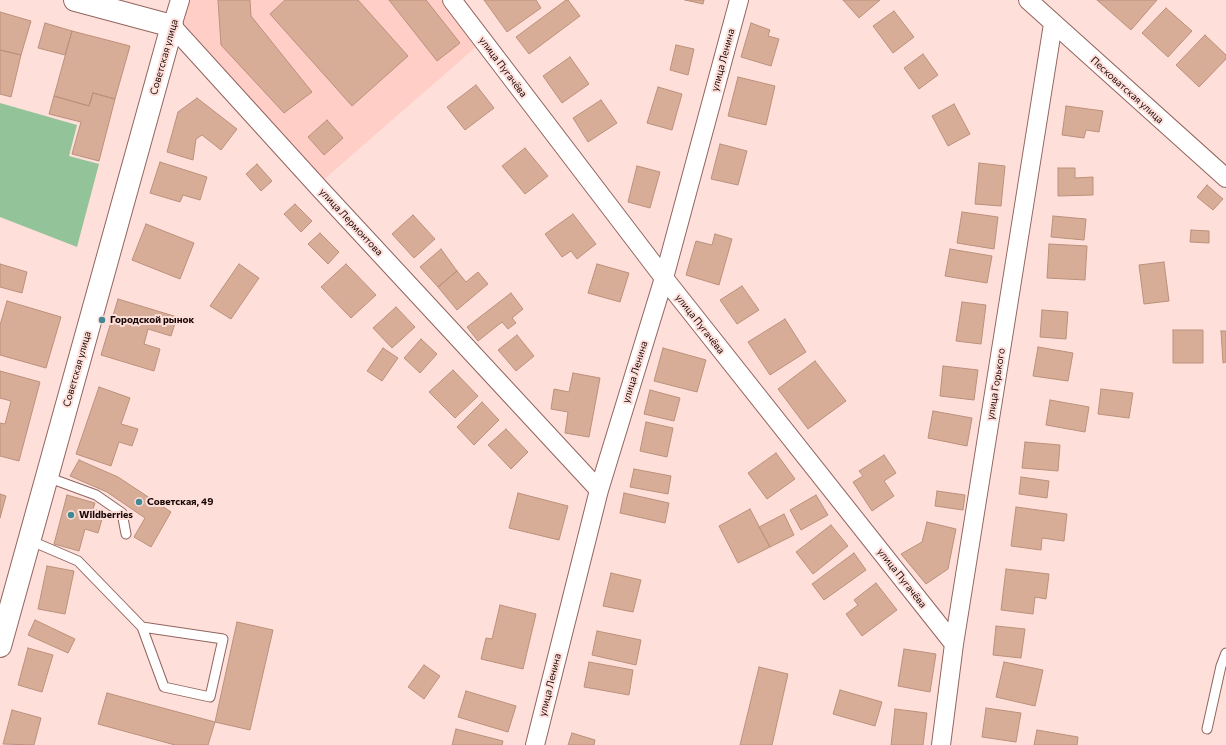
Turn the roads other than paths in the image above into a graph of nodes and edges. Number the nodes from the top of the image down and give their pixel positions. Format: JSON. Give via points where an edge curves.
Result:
{"nodes":[{"id":1,"x":75,"y":0,"type":"edge"},
{"id":2,"x":180,"y":0,"type":"edge"},
{"id":3,"x":452,"y":0,"type":"edge"},
{"id":4,"x":739,"y":0,"type":"edge"},
{"id":5,"x":1028,"y":0,"type":"edge"},
{"id":6,"x":1053,"y":24,"type":"junction"},
{"id":7,"x":172,"y":26,"type":"junction"},
{"id":8,"x":1226,"y":178,"type":"edge"},
{"id":9,"x":664,"y":278,"type":"junction"},
{"id":10,"x":47,"y":477,"type":"junction"},
{"id":11,"x":598,"y":490,"type":"junction"},
{"id":12,"x":126,"y":534,"type":"dead end"},
{"id":13,"x":29,"y":540,"type":"junction"},
{"id":14,"x":142,"y":627,"type":"junction"},
{"id":15,"x":954,"y":644,"type":"junction"},
{"id":16,"x":0,"y":646,"type":"edge"},
{"id":17,"x":1226,"y":653,"type":"edge"},
{"id":18,"x":1206,"y":729,"type":"dead end"},
{"id":19,"x":535,"y":745,"type":"edge"},
{"id":20,"x":941,"y":745,"type":"edge"}],
"edges":[{"from":1,"to":7,"type":"main road"},
{"from":2,"to":7,"type":"street","name":"Советская улица"},
{"from":3,"to":9,"type":"street","name":"улица Пугачёва"},
{"from":4,"to":9,"type":"street","name":"улица Ленина"},
{"from":5,"to":6,"type":"street","name":"Песковатская улица"},
{"from":6,"to":8,"type":"street","name":"Песковатская улица"},
{"from":6,"to":15,"type":"street","name":"улица Горького"},
{"from":7,"to":10,"type":"main road","name":"Советская улица"},
{"from":7,"to":11,"type":"street","name":"улица Лермонтова"},
{"from":9,"to":11,"type":"street","name":"улица Ленина"},
{"from":9,"to":15,"type":"street","name":"улица Пугачёва"},
{"from":10,"to":12,"type":"lane","via":[[96,495],[109,504],[122,514]]},
{"from":10,"to":13,"type":"main road","name":"Советская улица"},
{"from":11,"to":19,"type":"street","name":"улица Ленина"},
{"from":13,"to":14,"type":"lane","via":[[78,561]]},
{"from":13,"to":16,"type":"main road","name":"Советская улица"},
{"from":14,"to":14,"type":"lane","via":[[164,687],[210,697],[223,639]]},
{"from":15,"to":20,"type":"street","name":"улица Горького"},
{"from":17,"to":18,"type":"lane"}]}
